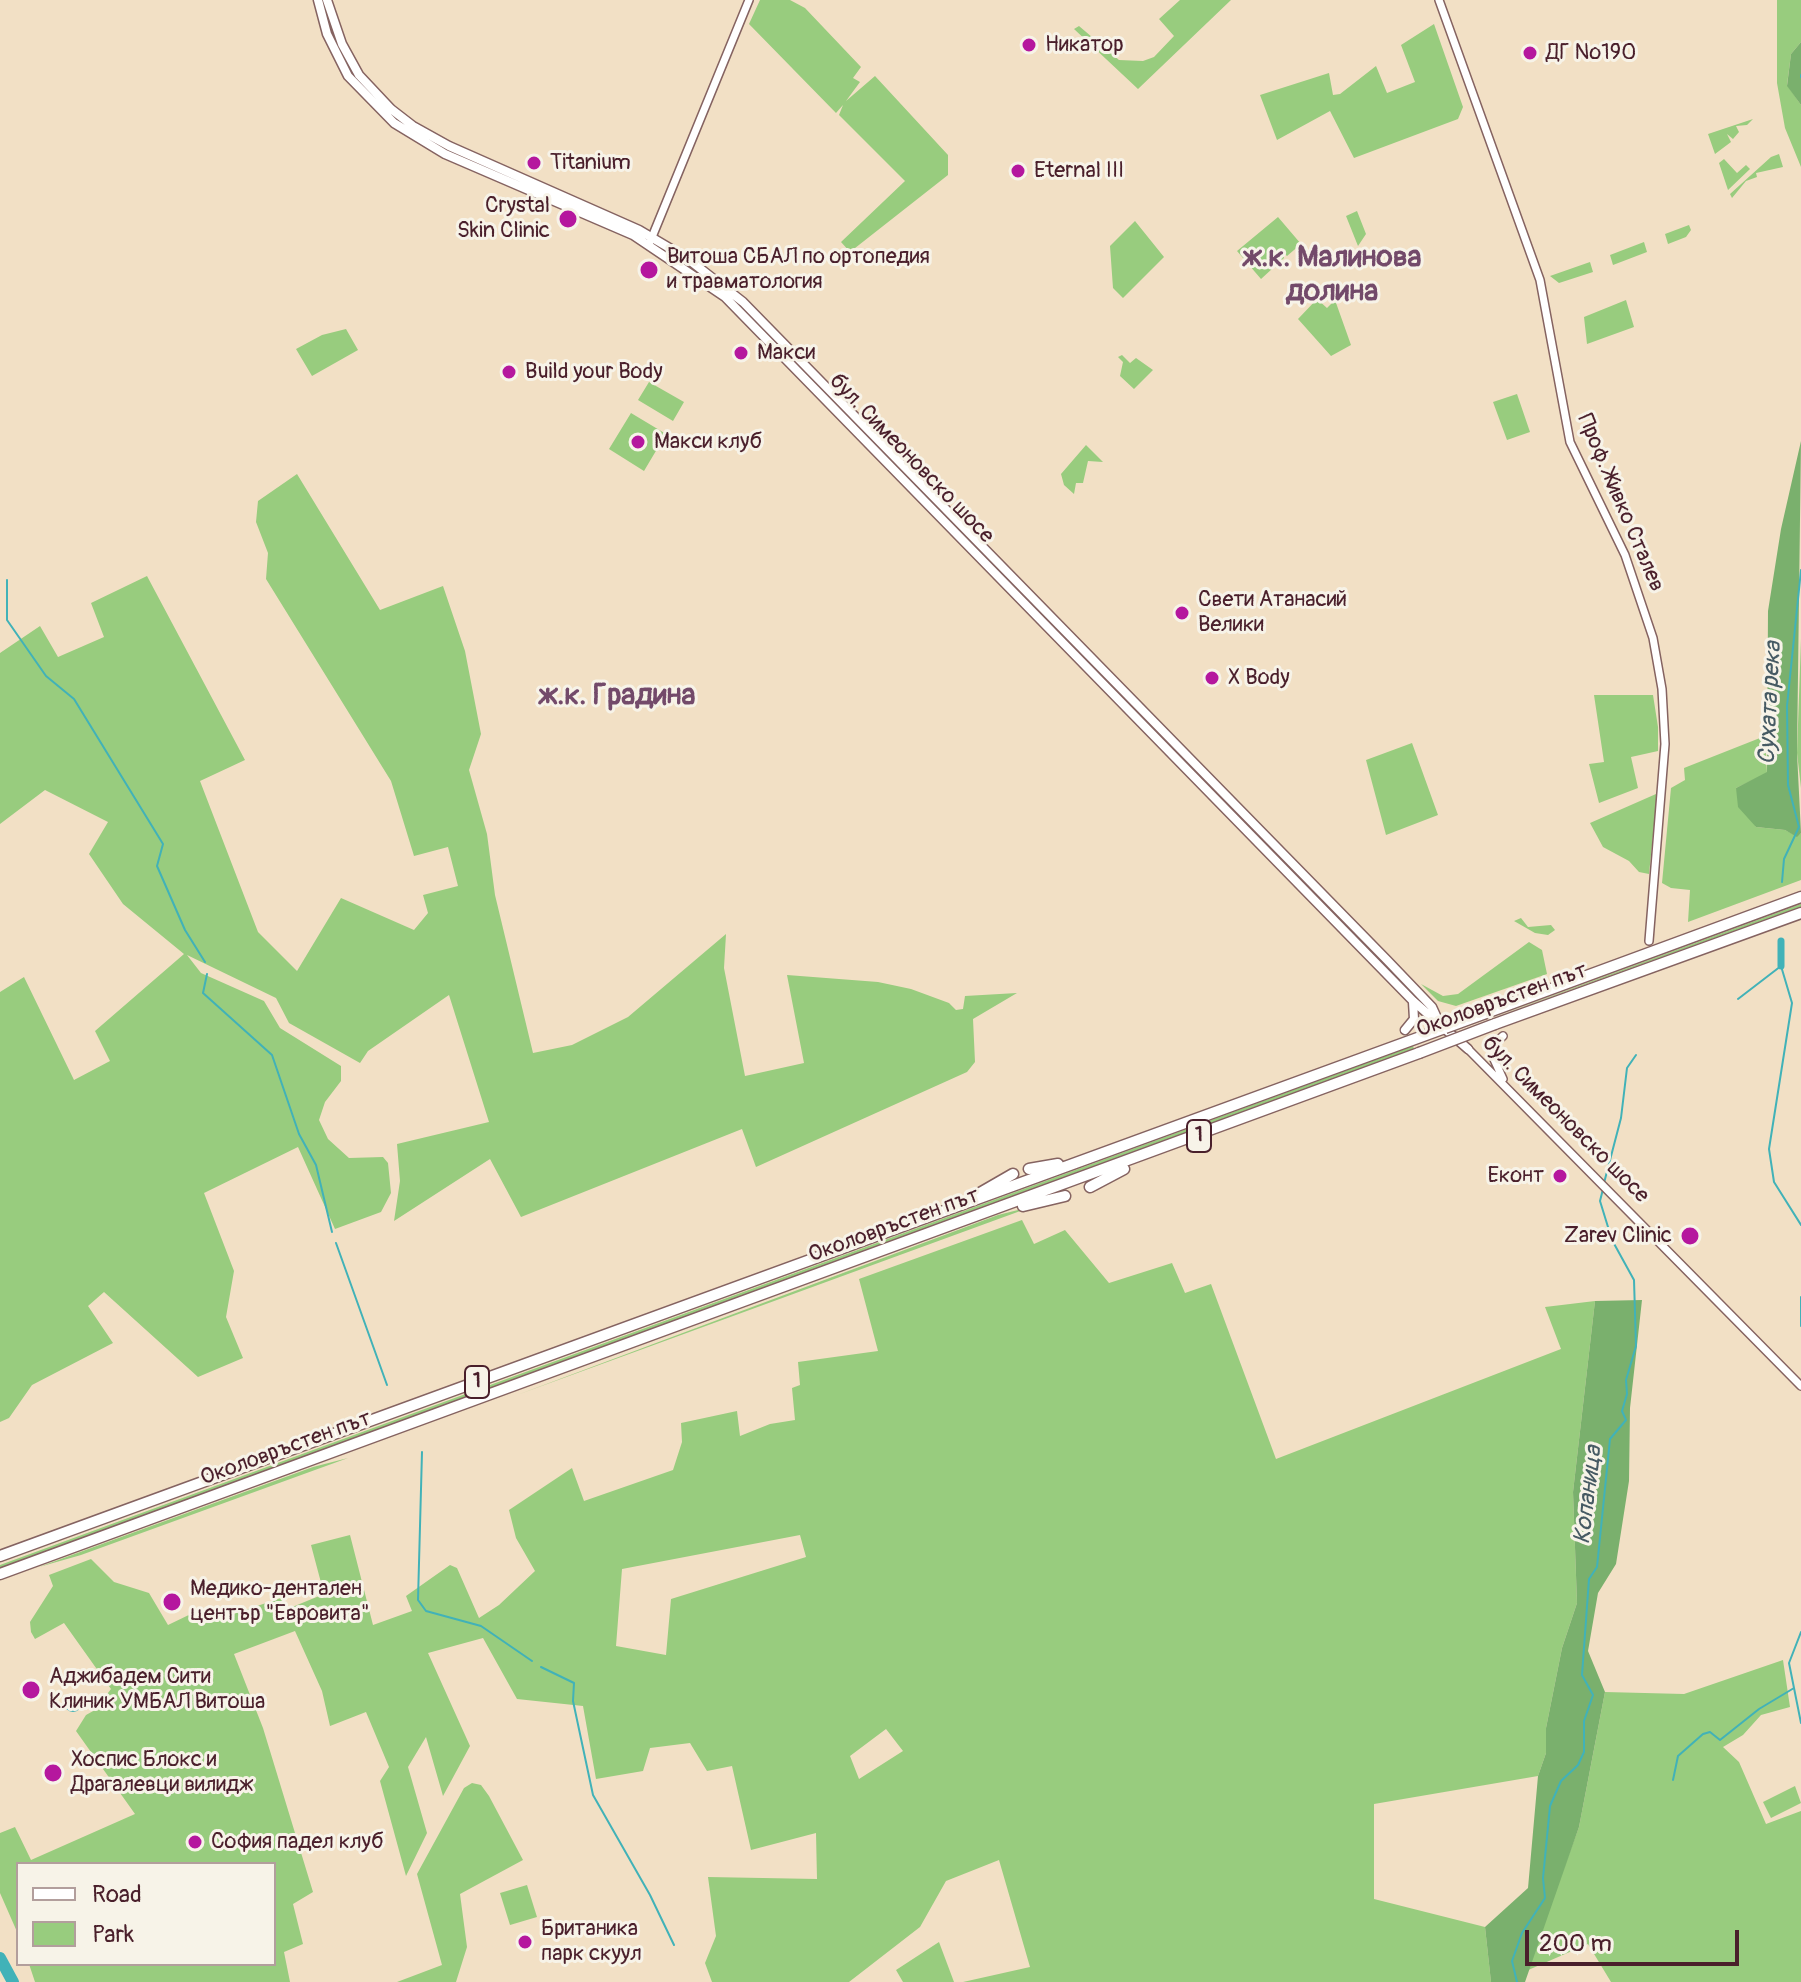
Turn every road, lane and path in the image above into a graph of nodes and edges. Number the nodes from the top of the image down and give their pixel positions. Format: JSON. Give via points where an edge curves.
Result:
{"nodes":[{"id":1,"x":318,"y":0,"type":"edge"},
{"id":2,"x":327,"y":0,"type":"edge"},
{"id":3,"x":749,"y":0,"type":"edge"},
{"id":4,"x":1439,"y":0,"type":"edge"},
{"id":5,"x":651,"y":241,"type":"junction"},
{"id":6,"x":1800,"y":897,"type":"edge"},
{"id":7,"x":1801,"y":913,"type":"edge"},
{"id":8,"x":1649,"y":941,"type":"dead end"},
{"id":9,"x":1413,"y":1001,"type":"junction"},
{"id":10,"x":1437,"y":1019,"type":"junction"},
{"id":11,"x":1407,"y":1036,"type":"junction"},
{"id":12,"x":1503,"y":1036,"type":"dead end"},
{"id":13,"x":1468,"y":1049,"type":"joint"},
{"id":14,"x":1516,"y":1097,"type":"junction"},
{"id":15,"x":1157,"y":1151,"type":"junction"},
{"id":16,"x":1084,"y":1160,"type":"junction"},
{"id":17,"x":1029,"y":1169,"type":"dead end"},
{"id":18,"x":1013,"y":1174,"type":"dead end"},
{"id":19,"x":1090,"y":1187,"type":"dead end"},
{"id":20,"x":1065,"y":1196,"type":"dead end"},
{"id":21,"x":954,"y":1207,"type":"junction"},
{"id":22,"x":978,"y":1216,"type":"junction"},
{"id":23,"x":1801,"y":1386,"type":"edge"},
{"id":24,"x":0,"y":1556,"type":"edge"},
{"id":25,"x":0,"y":1574,"type":"edge"}],
"edges":[{"from":1,"to":5,"type":"main road","name":"бул. Симеоновско шосе","via":[[327,34],[348,76],[394,123],[445,154]]},
{"from":2,"to":5,"type":"main road","name":"бул. Симеоновско шосе","via":[[359,75],[405,120]]},
{"from":3,"to":5,"type":"street"},
{"from":4,"to":8,"type":"street","name":"Проф. Живко Сталев","via":[[1540,280],[1570,442],[1625,555],[1653,638],[1665,744]]},
{"from":5,"to":9,"type":"main road","name":"бул. Симеоновско шосе","via":[[768,337]]},
{"from":5,"to":10,"type":"main road","name":"бул. Симеоновско шосе","via":[[720,282],[752,311],[1432,1007]]},
{"from":6,"to":11,"type":"highway","name":"Околовръстен път","number":"1","bridge":true,"via":[[1486,1013]]},
{"from":7,"to":15,"type":"highway","name":"Околовръстен път","number":"1","bridge":true},
{"from":9,"to":10,"type":"main road","name":"бул. Симеоновско шосе"},
{"from":9,"to":11,"type":"main road","via":[[1414,1019]]},
{"from":10,"to":13,"type":"main road","name":"бул. Симеоновско шосе"},
{"from":11,"to":16,"type":"highway","name":"Околовръстен път","number":"1"},
{"from":12,"to":14,"type":"street","via":[[1495,1043],[1493,1061]]},
{"from":13,"to":14,"type":"street","name":"бул. Симеоновско шосе"},
{"from":14,"to":23,"type":"street","name":"бул. Симеоновско шосе"},
{"from":15,"to":19,"type":"highway"},
{"from":15,"to":22,"type":"highway","name":"Околовръстен път","number":"1"},
{"from":16,"to":17,"type":"highway"},
{"from":16,"to":21,"type":"highway","name":"Околовръстен път","number":"1"},
{"from":18,"to":21,"type":"highway"},
{"from":20,"to":22,"type":"highway"},
{"from":21,"to":24,"type":"highway","name":"Околовръстен път","number":"1"},
{"from":22,"to":25,"type":"highway","name":"Околовръстен път","number":"1"}]}
